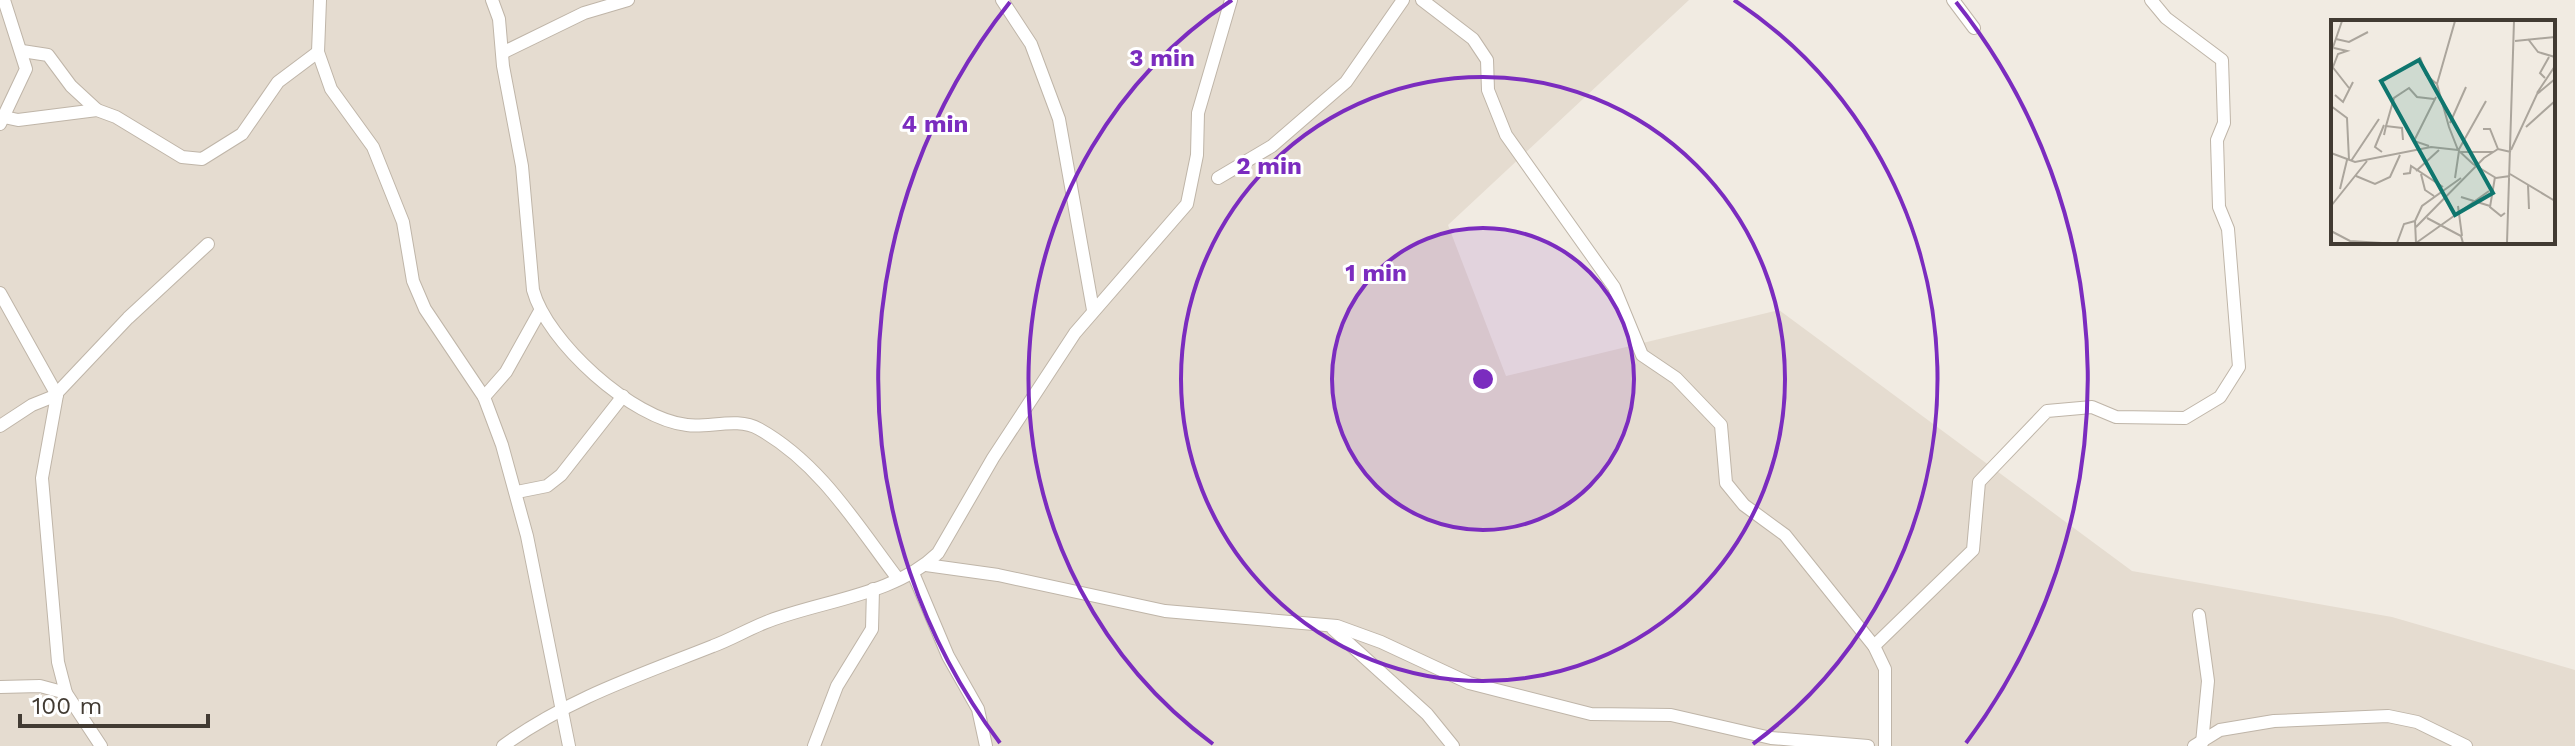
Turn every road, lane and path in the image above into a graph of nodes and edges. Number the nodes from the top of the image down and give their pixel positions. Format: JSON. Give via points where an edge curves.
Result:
{"nodes":[{"id":1,"x":4,"y":0,"type":"edge"},
{"id":2,"x":320,"y":0,"type":"edge"},
{"id":3,"x":492,"y":0,"type":"edge"},
{"id":4,"x":628,"y":0,"type":"edge"},
{"id":5,"x":1002,"y":0,"type":"edge"},
{"id":6,"x":1231,"y":0,"type":"edge"},
{"id":7,"x":1403,"y":0,"type":"edge"},
{"id":8,"x":1422,"y":0,"type":"edge"},
{"id":9,"x":1953,"y":0,"type":"edge"},
{"id":10,"x":2151,"y":0,"type":"edge"},
{"id":11,"x":1974,"y":28,"type":"dead end"},
{"id":12,"x":22,"y":51,"type":"junction"},
{"id":13,"x":318,"y":52,"type":"junction"},
{"id":14,"x":504,"y":52,"type":"junction"},
{"id":15,"x":97,"y":110,"type":"junction"},
{"id":16,"x":1,"y":119,"type":"edge"},
{"id":17,"x":1218,"y":178,"type":"dead end"},
{"id":18,"x":208,"y":244,"type":"dead end"},
{"id":19,"x":0,"y":293,"type":"edge"},
{"id":20,"x":1093,"y":310,"type":"junction"},
{"id":21,"x":540,"y":311,"type":"junction"},
{"id":22,"x":57,"y":394,"type":"junction"},
{"id":23,"x":623,"y":396,"type":"junction"},
{"id":24,"x":484,"y":397,"type":"junction"},
{"id":25,"x":0,"y":426,"type":"edge"},
{"id":26,"x":517,"y":492,"type":"junction"},
{"id":27,"x":926,"y":565,"type":"junction"},
{"id":28,"x":913,"y":573,"type":"junction"},
{"id":29,"x":898,"y":579,"type":"junction"},
{"id":30,"x":873,"y":589,"type":"junction"},
{"id":31,"x":2199,"y":615,"type":"dead end"},
{"id":32,"x":1327,"y":626,"type":"junction"},
{"id":33,"x":1874,"y":646,"type":"junction"},
{"id":34,"x":0,"y":687,"type":"edge"},
{"id":35,"x":66,"y":693,"type":"junction"},
{"id":36,"x":561,"y":709,"type":"junction"},
{"id":37,"x":2199,"y":743,"type":"edge"},
{"id":38,"x":101,"y":746,"type":"edge"},
{"id":39,"x":503,"y":746,"type":"edge"},
{"id":40,"x":569,"y":746,"type":"edge"},
{"id":41,"x":814,"y":746,"type":"edge"},
{"id":42,"x":986,"y":746,"type":"edge"},
{"id":43,"x":1453,"y":746,"type":"edge"},
{"id":44,"x":1868,"y":746,"type":"edge"},
{"id":45,"x":1885,"y":746,"type":"edge"},
{"id":46,"x":2466,"y":746,"type":"edge"}],
"edges":[{"from":1,"to":12,"type":"street"},
{"from":2,"to":13,"type":"street"},
{"from":3,"to":14,"type":"street"},
{"from":4,"to":14,"type":"street","via":[[584,13]]},
{"from":5,"to":20,"type":"street","via":[[1031,44],[1059,119]]},
{"from":6,"to":20,"type":"street","via":[[1198,113],[1191,197]]},
{"from":7,"to":17,"type":"street","via":[[1346,82],[1272,146]]},
{"from":8,"to":33,"type":"street","via":[[1473,39],[1487,60],[1488,90],[1506,135],[1614,287],[1642,355],[1676,378],[1721,425],[1726,483],[1744,505],[1785,535]]},
{"from":9,"to":11,"type":"street"},
{"from":10,"to":33,"type":"street","via":[[2166,18],[2222,60],[2219,207],[2228,229],[2239,367],[2220,397],[2185,418],[2116,417],[2092,407],[2047,411],[1979,482],[1973,550]]},
{"from":12,"to":15,"type":"street","via":[[48,55]]},
{"from":12,"to":16,"type":"street","via":[[24,76]]},
{"from":13,"to":15,"type":"street","via":[[278,82],[242,134],[202,159],[182,157]]},
{"from":13,"to":24,"type":"street","via":[[331,89],[364,132],[384,172],[425,309]]},
{"from":14,"to":21,"type":"street","via":[[522,166],[533,290]]},
{"from":15,"to":16,"type":"street"},
{"from":18,"to":22,"type":"street"},
{"from":19,"to":22,"type":"street"},
{"from":20,"to":27,"type":"street"},
{"from":21,"to":23,"type":"street","via":[[572,353]]},
{"from":21,"to":24,"type":"street","via":[[506,372]]},
{"from":22,"to":25,"type":"street"},
{"from":22,"to":35,"type":"street","via":[[46,443],[42,509]]},
{"from":23,"to":26,"type":"street","via":[[561,475],[547,486]]},
{"from":23,"to":29,"type":"street","via":[[648,413],[682,424],[747,424],[764,432],[831,489]]},
{"from":24,"to":26,"type":"street"},
{"from":26,"to":36,"type":"street"},
{"from":27,"to":28,"type":"street"},
{"from":27,"to":32,"type":"street","via":[[1165,611]]},
{"from":28,"to":29,"type":"street"},
{"from":28,"to":42,"type":"street","via":[[948,656],[978,709]]},
{"from":29,"to":30,"type":"street"},
{"from":30,"to":36,"type":"street","via":[[768,621]]},
{"from":30,"to":41,"type":"street","via":[[872,629],[837,686]]},
{"from":31,"to":37,"type":"street","via":[[2208,681]]},
{"from":32,"to":43,"type":"street","via":[[1387,674]]},
{"from":32,"to":44,"type":"street","via":[[1381,642],[1469,683],[1555,707],[1591,714],[1671,715],[1771,738]]},
{"from":33,"to":45,"type":"street","via":[[1885,669]]},
{"from":34,"to":35,"type":"street","via":[[40,686]]},
{"from":35,"to":38,"type":"street"},
{"from":36,"to":39,"type":"street"},
{"from":36,"to":40,"type":"street"},
{"from":37,"to":46,"type":"street","via":[[2220,730],[2274,721],[2388,716],[2417,722]]}]}
